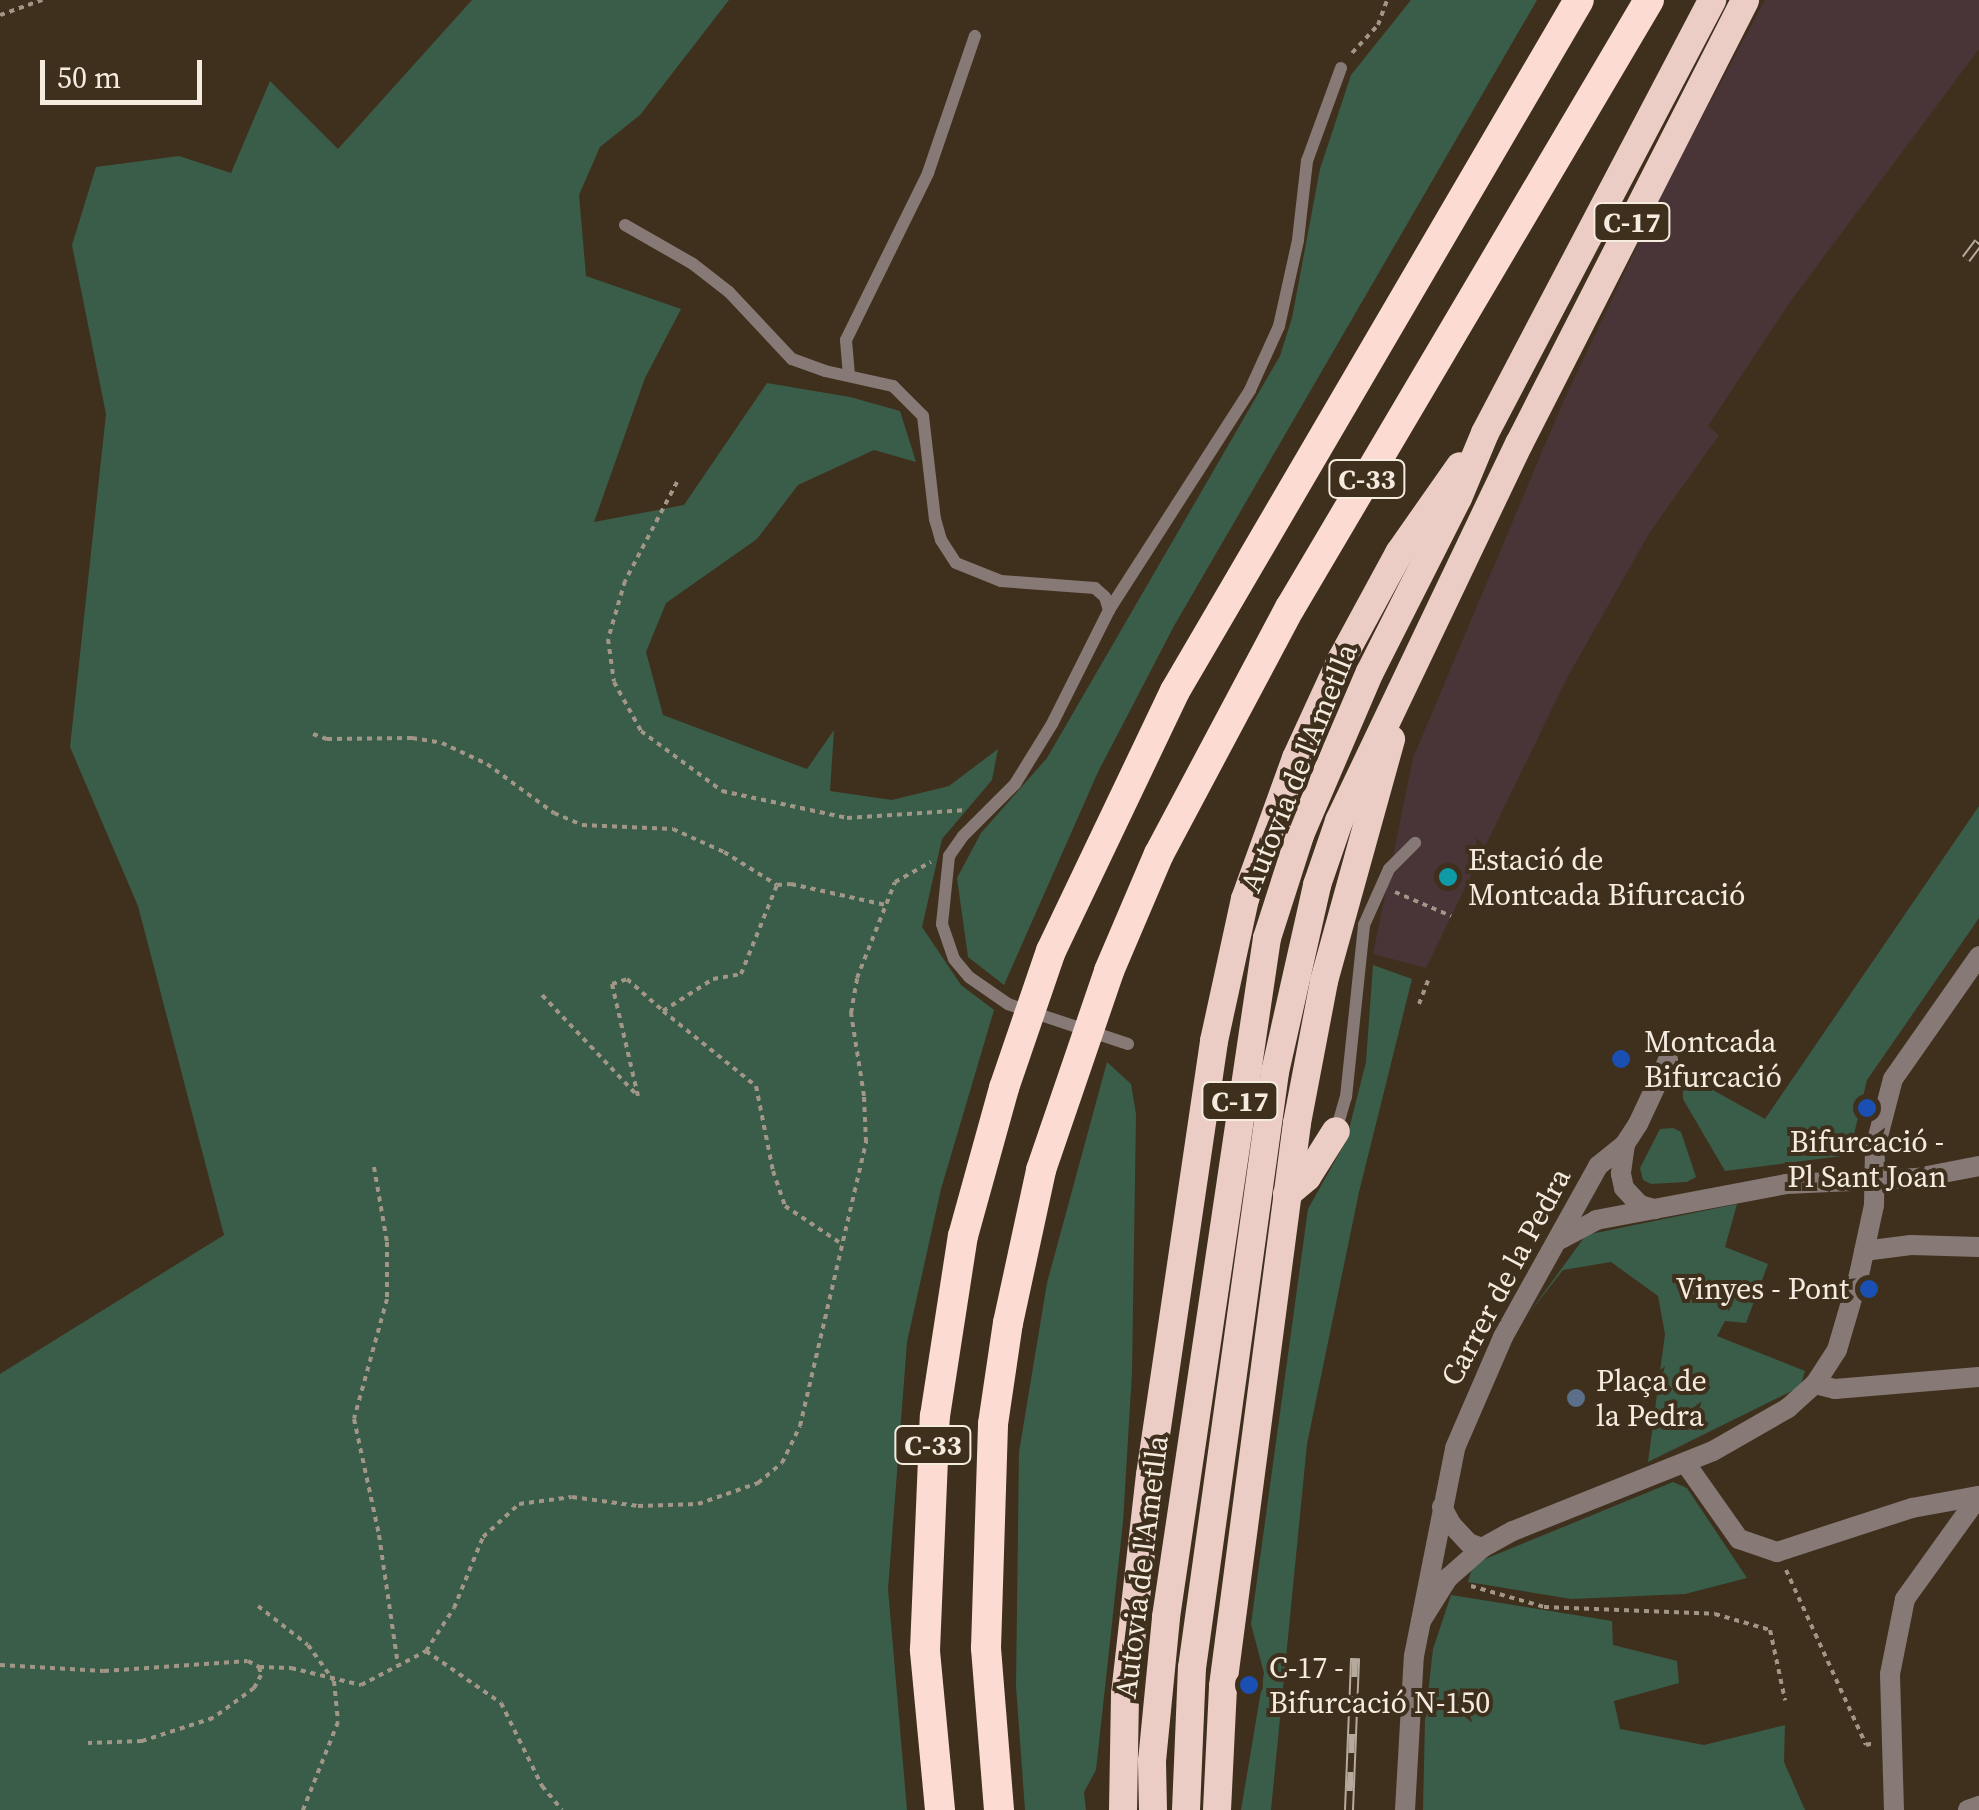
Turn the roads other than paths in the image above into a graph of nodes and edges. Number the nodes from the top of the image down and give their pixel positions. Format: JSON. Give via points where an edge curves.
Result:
{"nodes":[{"id":1,"x":1579,"y":0,"type":"edge"},
{"id":2,"x":1649,"y":0,"type":"edge"},
{"id":3,"x":1712,"y":0,"type":"edge"},
{"id":4,"x":1745,"y":0,"type":"edge"},
{"id":5,"x":975,"y":36,"type":"dead end"},
{"id":6,"x":1342,"y":68,"type":"road end"},
{"id":7,"x":624,"y":225,"type":"dead end"},
{"id":8,"x":848,"y":375,"type":"junction"},
{"id":9,"x":1484,"y":433,"type":"junction"},
{"id":10,"x":1109,"y":610,"type":"junction"},
{"id":11,"x":1392,"y":712,"type":"junction"},
{"id":12,"x":1415,"y":843,"type":"dead end"},
{"id":13,"x":1979,"y":956,"type":"edge"},
{"id":14,"x":1128,"y":1044,"type":"dead end"},
{"id":15,"x":1668,"y":1060,"type":"dead end"},
{"id":16,"x":1297,"y":1124,"type":"junction"},
{"id":17,"x":1336,"y":1131,"type":"junction"},
{"id":18,"x":1625,"y":1144,"type":"junction"},
{"id":19,"x":1979,"y":1166,"type":"edge"},
{"id":20,"x":1875,"y":1180,"type":"junction"},
{"id":21,"x":1287,"y":1194,"type":"junction"},
{"id":22,"x":1654,"y":1209,"type":"junction"},
{"id":23,"x":1560,"y":1240,"type":"junction"},
{"id":24,"x":1979,"y":1247,"type":"edge"},
{"id":25,"x":1864,"y":1251,"type":"junction"},
{"id":26,"x":1979,"y":1378,"type":"edge"},
{"id":27,"x":1815,"y":1384,"type":"junction"},
{"id":28,"x":1686,"y":1464,"type":"junction"},
{"id":29,"x":1979,"y":1496,"type":"edge"},
{"id":30,"x":1442,"y":1506,"type":"junction"},
{"id":31,"x":1482,"y":1548,"type":"junction"},
{"id":32,"x":1433,"y":1555,"type":"junction"},
{"id":33,"x":1448,"y":1578,"type":"junction"},
{"id":34,"x":1420,"y":1622,"type":"junction"},
{"id":35,"x":1979,"y":1806,"type":"edge"},
{"id":36,"x":940,"y":1810,"type":"edge"},
{"id":37,"x":998,"y":1810,"type":"edge"},
{"id":38,"x":1122,"y":1810,"type":"edge"},
{"id":39,"x":1152,"y":1810,"type":"edge"},
{"id":40,"x":1186,"y":1810,"type":"edge"},
{"id":41,"x":1217,"y":1810,"type":"edge"},
{"id":42,"x":1404,"y":1810,"type":"edge"},
{"id":43,"x":1894,"y":1810,"type":"edge"},
{"id":44,"x":1968,"y":1810,"type":"edge"}],
"edges":[{"from":1,"to":36,"type":"highway","number":"C-33","via":[[1176,691],[1051,951],[963,1236],[935,1416],[925,1650]]},
{"from":2,"to":37,"type":"highway","number":"C-33","via":[[1290,608],[1159,854],[1108,971],[1062,1102],[1024,1246],[993,1424],[986,1648]]},
{"from":3,"to":9,"type":"highway","name":"Autovia de l'Ametlla","number":"C-17"},
{"from":4,"to":11,"type":"highway","name":"Autovia de l'Ametlla","number":"C-17"},
{"from":5,"to":8,"type":"lane","via":[[928,173],[846,340]]},
{"from":6,"to":10,"type":"lane","via":[[1307,161],[1279,326],[1250,390]]},
{"from":7,"to":8,"type":"lane","via":[[729,292],[792,359]]},
{"from":8,"to":10,"type":"lane","via":[[893,386],[924,416],[935,518],[956,563],[1000,581],[1095,588]]},
{"from":9,"to":38,"type":"highway","via":[[1413,530],[1341,660],[1296,758],[1245,899],[1214,1041],[1150,1475],[1125,1694]]},
{"from":9,"to":39,"type":"highway","name":"Autovia de l'Ametlla","number":"C-17","via":[[1335,748],[1267,938],[1166,1617]]},
{"from":10,"to":14,"type":"lane","via":[[1015,784],[949,856],[942,924],[954,959],[1008,1004]]},
{"from":11,"to":16,"type":"highway","via":[[1391,752],[1324,981]]},
{"from":11,"to":40,"type":"highway","name":"Autovia de l'Ametlla","number":"C-17","via":[[1339,821],[1317,885],[1275,1072],[1192,1668]]},
{"from":12,"to":17,"type":"lane","via":[[1379,885],[1362,937],[1346,1097]]},
{"from":13,"to":20,"type":"street","via":[[1894,1079],[1875,1148]]},
{"from":15,"to":18,"type":"street","name":"Carrer de la Pedra"},
{"from":16,"to":17,"type":"highway","via":[[1320,1134]]},
{"from":16,"to":21,"type":"highway"},
{"from":17,"to":21,"type":"highway","via":[[1307,1177]]},
{"from":18,"to":22,"type":"street","name":"Carrer de la Pedra","via":[[1624,1188]]},
{"from":18,"to":23,"type":"street","name":"Carrer de la Pedra","via":[[1598,1166]]},
{"from":19,"to":20,"type":"street"},
{"from":20,"to":22,"type":"street","via":[[1786,1184]]},
{"from":20,"to":25,"type":"street"},
{"from":21,"to":41,"type":"highway","via":[[1223,1686]]},
{"from":22,"to":23,"type":"street","via":[[1596,1220]]},
{"from":23,"to":30,"type":"street","name":"Carrer de la Pedra","via":[[1476,1393]]},
{"from":24,"to":25,"type":"street"},
{"from":25,"to":27,"type":"street","via":[[1836,1350]]},
{"from":26,"to":27,"type":"street","via":[[1835,1389]]},
{"from":27,"to":28,"type":"street","via":[[1758,1427]]},
{"from":28,"to":29,"type":"street","via":[[1740,1539],[1778,1552],[1912,1508]]},
{"from":28,"to":31,"type":"street"},
{"from":29,"to":43,"type":"street","via":[[1905,1600],[1890,1674]]},
{"from":30,"to":31,"type":"street","via":[[1450,1524]]},
{"from":30,"to":32,"type":"street","name":"Carrer de la Pedra"},
{"from":31,"to":33,"type":"street"},
{"from":32,"to":33,"type":"street"},
{"from":32,"to":34,"type":"street","name":"Carrer de la Pedra"},
{"from":33,"to":34,"type":"street"},
{"from":34,"to":42,"type":"street","name":"Carrer de la Pedra"},
{"from":35,"to":44,"type":"street"}]}
